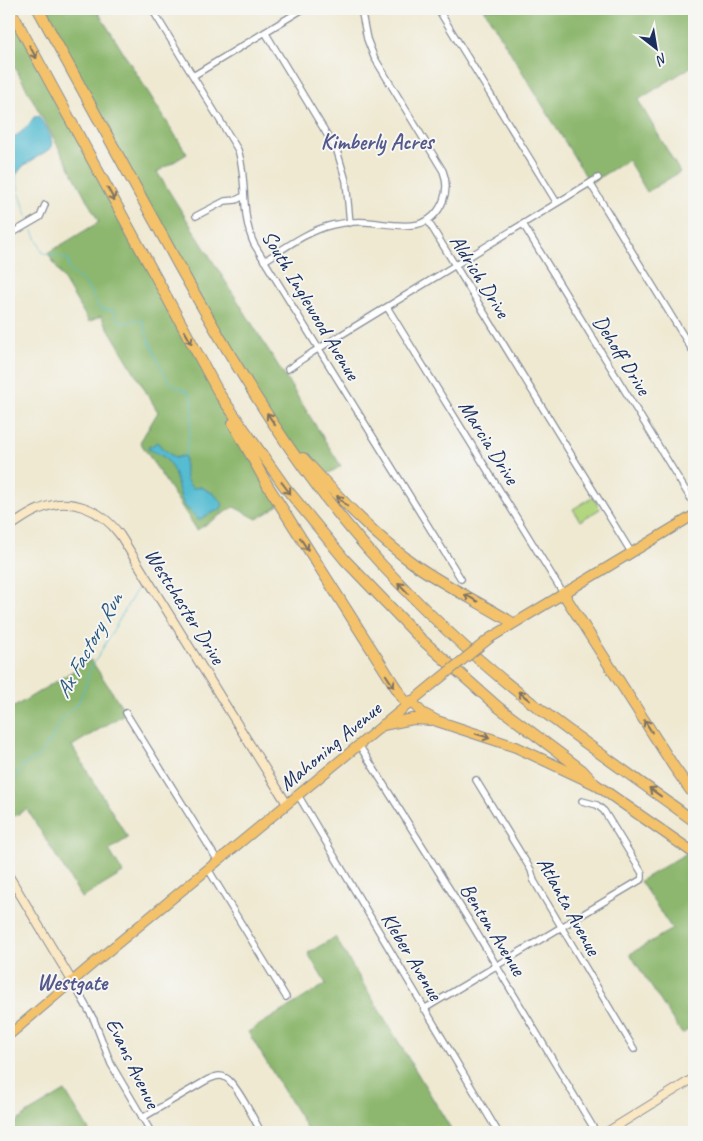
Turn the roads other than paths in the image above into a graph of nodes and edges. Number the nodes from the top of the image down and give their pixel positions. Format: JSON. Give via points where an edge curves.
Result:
{"nodes":[{"id":1,"x":10,"y":9,"type":"edge"},
{"id":2,"x":38,"y":9,"type":"edge"},
{"id":3,"x":152,"y":9,"type":"edge"},
{"id":4,"x":303,"y":9,"type":"edge"},
{"id":5,"x":361,"y":9,"type":"edge"},
{"id":6,"x":438,"y":9,"type":"edge"},
{"id":7,"x":265,"y":32,"type":"junction"},
{"id":8,"x":193,"y":76,"type":"junction"},
{"id":9,"x":598,"y":178,"type":"dead end"},
{"id":10,"x":590,"y":183,"type":"junction"},
{"id":11,"x":244,"y":196,"type":"junction"},
{"id":12,"x":557,"y":203,"type":"junction"},
{"id":13,"x":46,"y":205,"type":"dead end"},
{"id":14,"x":196,"y":216,"type":"dead end"},
{"id":15,"x":428,"y":221,"type":"junction"},
{"id":16,"x":350,"y":222,"type":"junction"},
{"id":17,"x":523,"y":224,"type":"junction"},
{"id":18,"x":9,"y":236,"type":"edge"},
{"id":19,"x":264,"y":261,"type":"junction"},
{"id":20,"x":455,"y":266,"type":"junction"},
{"id":21,"x":387,"y":307,"type":"junction"},
{"id":22,"x":318,"y":350,"type":"junction"},
{"id":23,"x":694,"y":353,"type":"edge"},
{"id":24,"x":288,"y":369,"type":"dead end"},
{"id":25,"x":220,"y":395,"type":"junction"},
{"id":26,"x":283,"y":437,"type":"junction"},
{"id":27,"x":694,"y":504,"type":"edge"},
{"id":28,"x":694,"y":514,"type":"edge"},
{"id":29,"x":9,"y":527,"type":"edge"},
{"id":30,"x":631,"y":552,"type":"junction"},
{"id":31,"x":461,"y":579,"type":"dead end"},
{"id":32,"x":563,"y":593,"type":"junction"},
{"id":33,"x":513,"y":623,"type":"junction"},
{"id":34,"x":409,"y":703,"type":"junction"},
{"id":35,"x":126,"y":713,"type":"dead end"},
{"id":36,"x":437,"y":721,"type":"junction"},
{"id":37,"x":383,"y":725,"type":"junction"},
{"id":38,"x":359,"y":745,"type":"junction"},
{"id":39,"x":476,"y":780,"type":"dead end"},
{"id":40,"x":595,"y":784,"type":"junction"},
{"id":41,"x":298,"y":795,"type":"junction"},
{"id":42,"x":694,"y":795,"type":"edge"},
{"id":43,"x":582,"y":801,"type":"dead end"},
{"id":44,"x":287,"y":804,"type":"junction"},
{"id":45,"x":694,"y":821,"type":"edge"},
{"id":46,"x":694,"y":853,"type":"edge"},
{"id":47,"x":218,"y":861,"type":"junction"},
{"id":48,"x":208,"y":869,"type":"junction"},
{"id":49,"x":9,"y":876,"type":"edge"},
{"id":50,"x":561,"y":927,"type":"junction"},
{"id":51,"x":496,"y":965,"type":"junction"},
{"id":52,"x":72,"y":982,"type":"junction"},
{"id":53,"x":286,"y":997,"type":"dead end"},
{"id":54,"x":424,"y":1009,"type":"junction"},
{"id":55,"x":9,"y":1035,"type":"edge"},
{"id":56,"x":634,"y":1048,"type":"dead end"},
{"id":57,"x":694,"y":1078,"type":"edge"},
{"id":58,"x":142,"y":1118,"type":"junction"},
{"id":59,"x":151,"y":1132,"type":"edge"},
{"id":60,"x":261,"y":1132,"type":"edge"},
{"id":61,"x":498,"y":1132,"type":"edge"},
{"id":62,"x":596,"y":1132,"type":"edge"},
{"id":63,"x":607,"y":1132,"type":"edge"}],
"edges":[{"from":1,"to":25,"type":"highway","one_way":true},
{"from":26,"to":2,"type":"highway","one_way":true,"via":[[215,330]]},
{"from":3,"to":8,"type":"street","name":"South Inglewood Avenue"},
{"from":4,"to":7,"type":"street"},
{"from":5,"to":15,"type":"street","name":"Aldrich Drive","via":[[374,57],[444,174],[445,197]]},
{"from":6,"to":12,"type":"street"},
{"from":7,"to":8,"type":"street"},
{"from":7,"to":16,"type":"street","via":[[337,152],[346,181]]},
{"from":8,"to":11,"type":"street","name":"South Inglewood Avenue","via":[[238,150],[243,168]]},
{"from":9,"to":10,"type":"street"},
{"from":10,"to":12,"type":"street"},
{"from":10,"to":23,"type":"street"},
{"from":11,"to":14,"type":"street","via":[[225,201]]},
{"from":11,"to":19,"type":"street","name":"South Inglewood Avenue","via":[[249,232]]},
{"from":12,"to":17,"type":"street"},
{"from":13,"to":18,"type":"street","via":[[40,217]]},
{"from":15,"to":16,"type":"street","via":[[407,226]]},
{"from":15,"to":20,"type":"street","name":"Aldrich Drive"},
{"from":16,"to":19,"type":"street","via":[[313,232]]},
{"from":17,"to":20,"type":"street"},
{"from":17,"to":27,"type":"street","name":"Dehoff Drive"},
{"from":19,"to":22,"type":"street","name":"South Inglewood Avenue"},
{"from":20,"to":21,"type":"street"},
{"from":20,"to":30,"type":"street","name":"Aldrich Drive"},
{"from":21,"to":22,"type":"street"},
{"from":21,"to":32,"type":"street","name":"Marcia Drive"},
{"from":22,"to":24,"type":"street"},
{"from":22,"to":31,"type":"street","name":"South Inglewood Avenue"},
{"from":25,"to":34,"type":"highway","one_way":true,"via":[[268,486]]},
{"from":25,"to":40,"type":"highway","one_way":true,"via":[[315,525],[383,601],[459,675],[582,770]]},
{"from":33,"to":26,"type":"highway","one_way":true,"via":[[400,554],[351,510]]},
{"from":45,"to":26,"type":"highway","one_way":true,"via":[[534,704],[438,622],[347,525],[314,484]]},
{"from":28,"to":30,"type":"main road","name":"Mahoning Avenue"},
{"from":29,"to":44,"type":"street","name":"Westchester Drive","via":[[40,509],[60,504],[88,508],[107,520],[120,534]]},
{"from":30,"to":32,"type":"main road","name":"Mahoning Avenue"},
{"from":32,"to":33,"type":"main road","name":"Mahoning Avenue"},
{"from":42,"to":32,"type":"highway","one_way":true},
{"from":33,"to":34,"type":"main road","name":"Mahoning Avenue","bridge":true},
{"from":34,"to":36,"type":"highway"},
{"from":34,"to":37,"type":"main road","name":"Mahoning Avenue"},
{"from":35,"to":47,"type":"street"},
{"from":36,"to":37,"type":"highway","via":[[413,719]]},
{"from":36,"to":40,"type":"highway","one_way":true,"via":[[523,749]]},
{"from":37,"to":38,"type":"main road","name":"Mahoning Avenue"},
{"from":38,"to":41,"type":"main road","name":"Mahoning Avenue"},
{"from":38,"to":51,"type":"street","name":"Benton Avenue"},
{"from":39,"to":50,"type":"street","name":"Atlanta Avenue","via":[[531,870]]},
{"from":40,"to":46,"type":"highway"},
{"from":41,"to":44,"type":"main road","name":"Mahoning Avenue"},
{"from":41,"to":54,"type":"street","name":"Kleber Avenue"},
{"from":43,"to":50,"type":"street","via":[[597,805],[604,811],[642,873],[642,879]]},
{"from":44,"to":47,"type":"main road","name":"Mahoning Avenue"},
{"from":47,"to":48,"type":"main road","name":"Mahoning Avenue"},
{"from":48,"to":52,"type":"main road","name":"Mahoning Avenue"},
{"from":48,"to":53,"type":"street"},
{"from":49,"to":52,"type":"street"},
{"from":50,"to":51,"type":"street"},
{"from":50,"to":56,"type":"street","name":"Atlanta Avenue"},
{"from":51,"to":54,"type":"street"},
{"from":51,"to":62,"type":"street","name":"Benton Avenue"},
{"from":52,"to":55,"type":"main road","name":"Mahoning Avenue"},
{"from":52,"to":58,"type":"street","name":"Evans Avenue","via":[[94,1020],[111,1064]]},
{"from":54,"to":61,"type":"street","name":"Kleber Avenue"},
{"from":57,"to":63,"type":"street"},
{"from":58,"to":59,"type":"street","name":"Evans Avenue"},
{"from":58,"to":60,"type":"street","via":[[207,1080],[222,1076],[232,1083]]}]}
